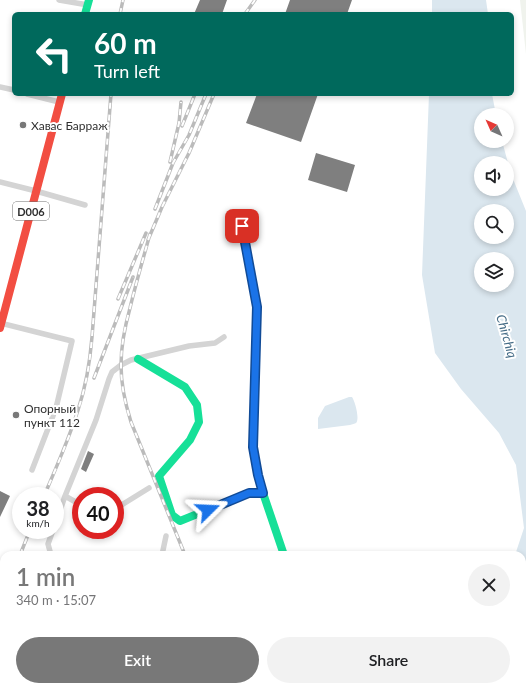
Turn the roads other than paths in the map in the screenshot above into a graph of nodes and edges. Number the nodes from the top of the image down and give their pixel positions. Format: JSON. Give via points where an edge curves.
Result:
{"nodes":[{"id":1,"x":59,"y":0,"type":"edge"},
{"id":2,"x":86,"y":2,"type":"edge"},
{"id":3,"x":81,"y":12,"type":"edge"},
{"id":4,"x":85,"y":12,"type":"edge"},
{"id":5,"x":0,"y":87,"type":"edge"},
{"id":6,"x":12,"y":90,"type":"edge"},
{"id":7,"x":40,"y":96,"type":"edge"},
{"id":8,"x":57,"y":99,"type":"edge"},
{"id":9,"x":0,"y":182,"type":"edge"},
{"id":10,"x":33,"y":190,"type":"junction"},
{"id":11,"x":85,"y":205,"type":"dead end"},
{"id":12,"x":242,"y":226,"type":"dead end"},
{"id":13,"x":0,"y":306,"type":"edge"},
{"id":14,"x":0,"y":325,"type":"edge"},
{"id":15,"x":224,"y":337,"type":"dead end"},
{"id":16,"x":138,"y":359,"type":"junction"},
{"id":17,"x":32,"y":470,"type":"dead end"},
{"id":18,"x":149,"y":488,"type":"dead end"},
{"id":19,"x":263,"y":493,"type":"junction"},
{"id":20,"x":65,"y":496,"type":"junction"},
{"id":21,"x":64,"y":499,"type":"edge"},
{"id":22,"x":72,"y":500,"type":"edge"},
{"id":23,"x":124,"y":503,"type":"edge"},
{"id":24,"x":166,"y":536,"type":"dead end"},
{"id":25,"x":50,"y":539,"type":"edge"},
{"id":26,"x":51,"y":551,"type":"edge"},
{"id":27,"x":163,"y":551,"type":"edge"},
{"id":28,"x":283,"y":551,"type":"edge"}],
"edges":[{"from":1,"to":2,"type":"street"},
{"from":2,"to":3,"type":"street"},
{"from":2,"to":4,"type":"street"},
{"from":5,"to":6,"type":"street"},
{"from":7,"to":8,"type":"street"},
{"from":8,"to":10,"type":"street","number":"D006"},
{"from":9,"to":10,"type":"street"},
{"from":10,"to":11,"type":"street"},
{"from":10,"to":13,"type":"street","number":"D006"},
{"from":10,"to":14,"type":"street","number":"D006"},
{"from":12,"to":19,"type":"street","via":[[257,307],[253,447]]},
{"from":14,"to":17,"type":"street","via":[[72,341],[56,408]]},
{"from":15,"to":16,"type":"street","via":[[215,343],[189,346]]},
{"from":16,"to":19,"type":"street","via":[[185,387],[197,405],[199,422],[190,440],[159,476],[172,515],[180,521],[249,493]]},
{"from":16,"to":20,"type":"street","via":[[121,365],[112,372],[96,420]]},
{"from":18,"to":23,"type":"street"},
{"from":19,"to":28,"type":"street"},
{"from":20,"to":21,"type":"street"},
{"from":20,"to":22,"type":"street"},
{"from":24,"to":27,"type":"street"},
{"from":25,"to":26,"type":"street","via":[[48,544]]}]}
